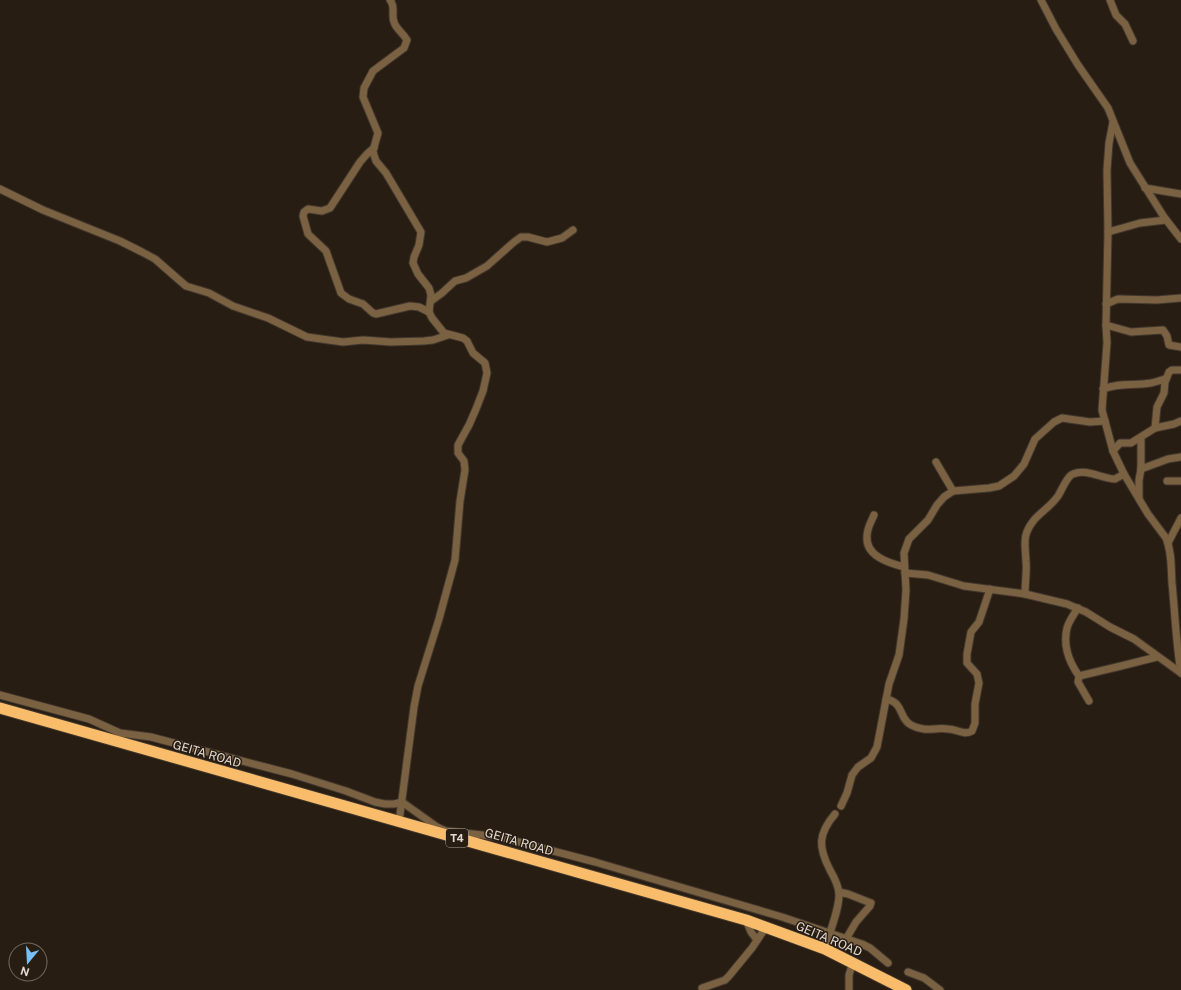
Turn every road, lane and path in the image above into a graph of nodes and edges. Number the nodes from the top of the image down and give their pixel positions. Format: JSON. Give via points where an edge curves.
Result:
{"nodes":[{"id":1,"x":390,"y":0,"type":"edge"},
{"id":2,"x":1041,"y":0,"type":"edge"},
{"id":3,"x":1110,"y":0,"type":"edge"},
{"id":4,"x":1133,"y":41,"type":"dead end"},
{"id":5,"x":1113,"y":122,"type":"junction"},
{"id":6,"x":374,"y":148,"type":"junction"},
{"id":7,"x":1146,"y":188,"type":"junction"},
{"id":8,"x":0,"y":189,"type":"edge"},
{"id":9,"x":1181,"y":194,"type":"edge"},
{"id":10,"x":1166,"y":220,"type":"junction"},
{"id":11,"x":573,"y":230,"type":"dead end"},
{"id":12,"x":1108,"y":232,"type":"junction"},
{"id":13,"x":1181,"y":239,"type":"edge"},
{"id":14,"x":1181,"y":298,"type":"edge"},
{"id":15,"x":431,"y":301,"type":"junction"},
{"id":16,"x":1106,"y":304,"type":"junction"},
{"id":17,"x":429,"y":312,"type":"junction"},
{"id":18,"x":1106,"y":325,"type":"junction"},
{"id":19,"x":448,"y":335,"type":"junction"},
{"id":20,"x":1181,"y":347,"type":"edge"},
{"id":21,"x":1181,"y":370,"type":"edge"},
{"id":22,"x":1166,"y":379,"type":"junction"},
{"id":23,"x":1103,"y":389,"type":"junction"},
{"id":24,"x":1105,"y":421,"type":"junction"},
{"id":25,"x":1181,"y":421,"type":"edge"},
{"id":26,"x":1155,"y":428,"type":"junction"},
{"id":27,"x":1141,"y":438,"type":"junction"},
{"id":28,"x":1113,"y":451,"type":"junction"},
{"id":29,"x":1181,"y":457,"type":"edge"},
{"id":30,"x":936,"y":462,"type":"dead end"},
{"id":31,"x":1142,"y":469,"type":"junction"},
{"id":32,"x":1124,"y":474,"type":"junction"},
{"id":33,"x":1181,"y":481,"type":"edge"},
{"id":34,"x":1168,"y":482,"type":"dead end"},
{"id":35,"x":953,"y":491,"type":"junction"},
{"id":36,"x":1139,"y":500,"type":"junction"},
{"id":37,"x":874,"y":515,"type":"dead end"},
{"id":38,"x":1181,"y":518,"type":"edge"},
{"id":39,"x":1168,"y":543,"type":"junction"},
{"id":40,"x":905,"y":570,"type":"junction"},
{"id":41,"x":990,"y":590,"type":"junction"},
{"id":42,"x":1025,"y":594,"type":"junction"},
{"id":43,"x":1078,"y":608,"type":"junction"},
{"id":44,"x":1157,"y":657,"type":"junction"},
{"id":45,"x":1181,"y":673,"type":"edge"},
{"id":46,"x":1079,"y":676,"type":"junction"},
{"id":47,"x":0,"y":695,"type":"edge"},
{"id":48,"x":886,"y":699,"type":"junction"},
{"id":49,"x":1089,"y":702,"type":"dead end"},
{"id":50,"x":0,"y":708,"type":"edge"},
{"id":51,"x":402,"y":802,"type":"junction"},
{"id":52,"x":841,"y":806,"type":"dead end"},
{"id":53,"x":835,"y":814,"type":"dead end"},
{"id":54,"x":399,"y":822,"type":"junction"},
{"id":55,"x":839,"y":892,"type":"junction"},
{"id":56,"x":746,"y":920,"type":"junction"},
{"id":57,"x":766,"y":927,"type":"junction"},
{"id":58,"x":829,"y":933,"type":"junction"},
{"id":59,"x":846,"y":939,"type":"junction"},
{"id":60,"x":757,"y":940,"type":"junction"},
{"id":61,"x":825,"y":949,"type":"junction"},
{"id":62,"x":853,"y":962,"type":"junction"},
{"id":63,"x":888,"y":963,"type":"dead end"},
{"id":64,"x":908,"y":972,"type":"dead end"},
{"id":65,"x":702,"y":988,"type":"dead end"},
{"id":66,"x":849,"y":990,"type":"edge"},
{"id":67,"x":906,"y":990,"type":"edge"},
{"id":68,"x":940,"y":990,"type":"edge"}],
"edges":[{"from":1,"to":6,"type":"street","via":[[394,8],[395,26],[407,40],[404,48],[373,71],[364,88],[363,97],[378,133]]},
{"from":2,"to":5,"type":"street","via":[[1078,65],[1108,108]]},
{"from":3,"to":4,"type":"street","via":[[1116,15],[1125,24]]},
{"from":5,"to":7,"type":"street","via":[[1130,163]]},
{"from":5,"to":12,"type":"street","via":[[1107,170]]},
{"from":6,"to":15,"type":"street","via":[[376,161],[386,173],[421,232],[420,245],[413,263],[429,288]]},
{"from":6,"to":17,"type":"street","via":[[360,162],[330,208],[322,211],[306,210],[303,216],[305,226],[308,234],[326,252],[344,296],[363,304],[376,314],[410,306]]},
{"from":7,"to":9,"type":"street"},
{"from":7,"to":10,"type":"street"},
{"from":8,"to":19,"type":"street","via":[[142,252],[186,286],[209,293],[233,306],[268,318],[307,337],[343,342],[391,342],[433,340]]},
{"from":10,"to":12,"type":"street","via":[[1140,223]]},
{"from":10,"to":13,"type":"street"},
{"from":11,"to":15,"type":"street","via":[[562,238],[547,242],[528,237],[521,238],[487,266],[456,281]]},
{"from":12,"to":16,"type":"street"},
{"from":14,"to":16,"type":"street","via":[[1118,299]]},
{"from":15,"to":17,"type":"street"},
{"from":16,"to":18,"type":"street"},
{"from":17,"to":19,"type":"street","via":[[441,330]]},
{"from":18,"to":20,"type":"street","via":[[1131,332],[1163,330],[1169,345]]},
{"from":18,"to":23,"type":"street","via":[[1107,351]]},
{"from":19,"to":51,"type":"street","via":[[467,341],[473,352],[485,363],[487,373],[476,409],[458,445],[458,453],[464,461],[465,470],[455,560],[415,700]]},
{"from":21,"to":22,"type":"street","via":[[1172,370]]},
{"from":22,"to":23,"type":"street","via":[[1134,385],[1120,384]]},
{"from":22,"to":26,"type":"street","via":[[1164,393],[1157,407]]},
{"from":23,"to":24,"type":"street","via":[[1102,410]]},
{"from":24,"to":28,"type":"street"},
{"from":24,"to":35,"type":"street","via":[[1060,419],[1039,434],[1022,469],[1007,481],[989,488]]},
{"from":25,"to":26,"type":"street"},
{"from":26,"to":27,"type":"street"},
{"from":27,"to":28,"type":"street","via":[[1132,443],[1120,443]]},
{"from":27,"to":31,"type":"street"},
{"from":28,"to":32,"type":"street"},
{"from":29,"to":31,"type":"street"},
{"from":30,"to":35,"type":"street"},
{"from":31,"to":36,"type":"street","via":[[1138,486]]},
{"from":32,"to":36,"type":"street"},
{"from":32,"to":42,"type":"street","via":[[1115,480],[1080,473],[1069,477],[1053,503],[1035,520],[1026,534]]},
{"from":33,"to":34,"type":"street"},
{"from":35,"to":40,"type":"street","via":[[944,497],[928,520],[909,539],[905,549]]},
{"from":36,"to":39,"type":"street"},
{"from":37,"to":40,"type":"street","via":[[868,528],[869,548],[882,559]]},
{"from":38,"to":39,"type":"street"},
{"from":39,"to":45,"type":"street"},
{"from":40,"to":41,"type":"street","via":[[964,586]]},
{"from":40,"to":48,"type":"street","via":[[904,619],[899,655]]},
{"from":41,"to":42,"type":"street"},
{"from":41,"to":48,"type":"street","via":[[979,622],[971,632],[967,654],[967,663],[977,674],[979,683],[972,731],[965,733],[949,728],[927,730],[916,727],[907,722],[895,702]]},
{"from":42,"to":43,"type":"street"},
{"from":43,"to":44,"type":"street","via":[[1134,639]]},
{"from":43,"to":46,"type":"street","via":[[1067,628],[1066,638],[1069,659]]},
{"from":44,"to":45,"type":"street"},
{"from":44,"to":46,"type":"street"},
{"from":46,"to":49,"type":"street","via":[[1078,682]]},
{"from":47,"to":51,"type":"street","via":[[89,719],[120,734],[151,737],[292,774],[375,802]]},
{"from":48,"to":52,"type":"street","via":[[875,753],[852,775]]},
{"from":50,"to":54,"type":"highway","name":"GEITA ROAD","number":"T4"},
{"from":51,"to":54,"type":"street"},
{"from":51,"to":58,"type":"street","via":[[446,831],[500,837],[594,862]]},
{"from":53,"to":55,"type":"street","via":[[823,833],[821,846]]},
{"from":54,"to":56,"type":"highway","name":"GEITA ROAD","number":"T4"},
{"from":55,"to":58,"type":"street"},
{"from":55,"to":59,"type":"street","via":[[871,903]]},
{"from":56,"to":57,"type":"highway","name":"GEITA ROAD","number":"T4"},
{"from":56,"to":60,"type":"street"},
{"from":57,"to":60,"type":"street"},
{"from":57,"to":61,"type":"highway","name":"GEITA ROAD","number":"T4"},
{"from":58,"to":59,"type":"street"},
{"from":58,"to":61,"type":"street"},
{"from":59,"to":63,"type":"street","via":[[870,948]]},
{"from":60,"to":65,"type":"street","via":[[725,980]]},
{"from":61,"to":62,"type":"highway","name":"GEITA ROAD","number":"T4"},
{"from":62,"to":66,"type":"street","via":[[849,975]]},
{"from":62,"to":67,"type":"highway","name":"GEITA ROAD","number":"T4"},
{"from":64,"to":68,"type":"street","via":[[924,978]]}]}
